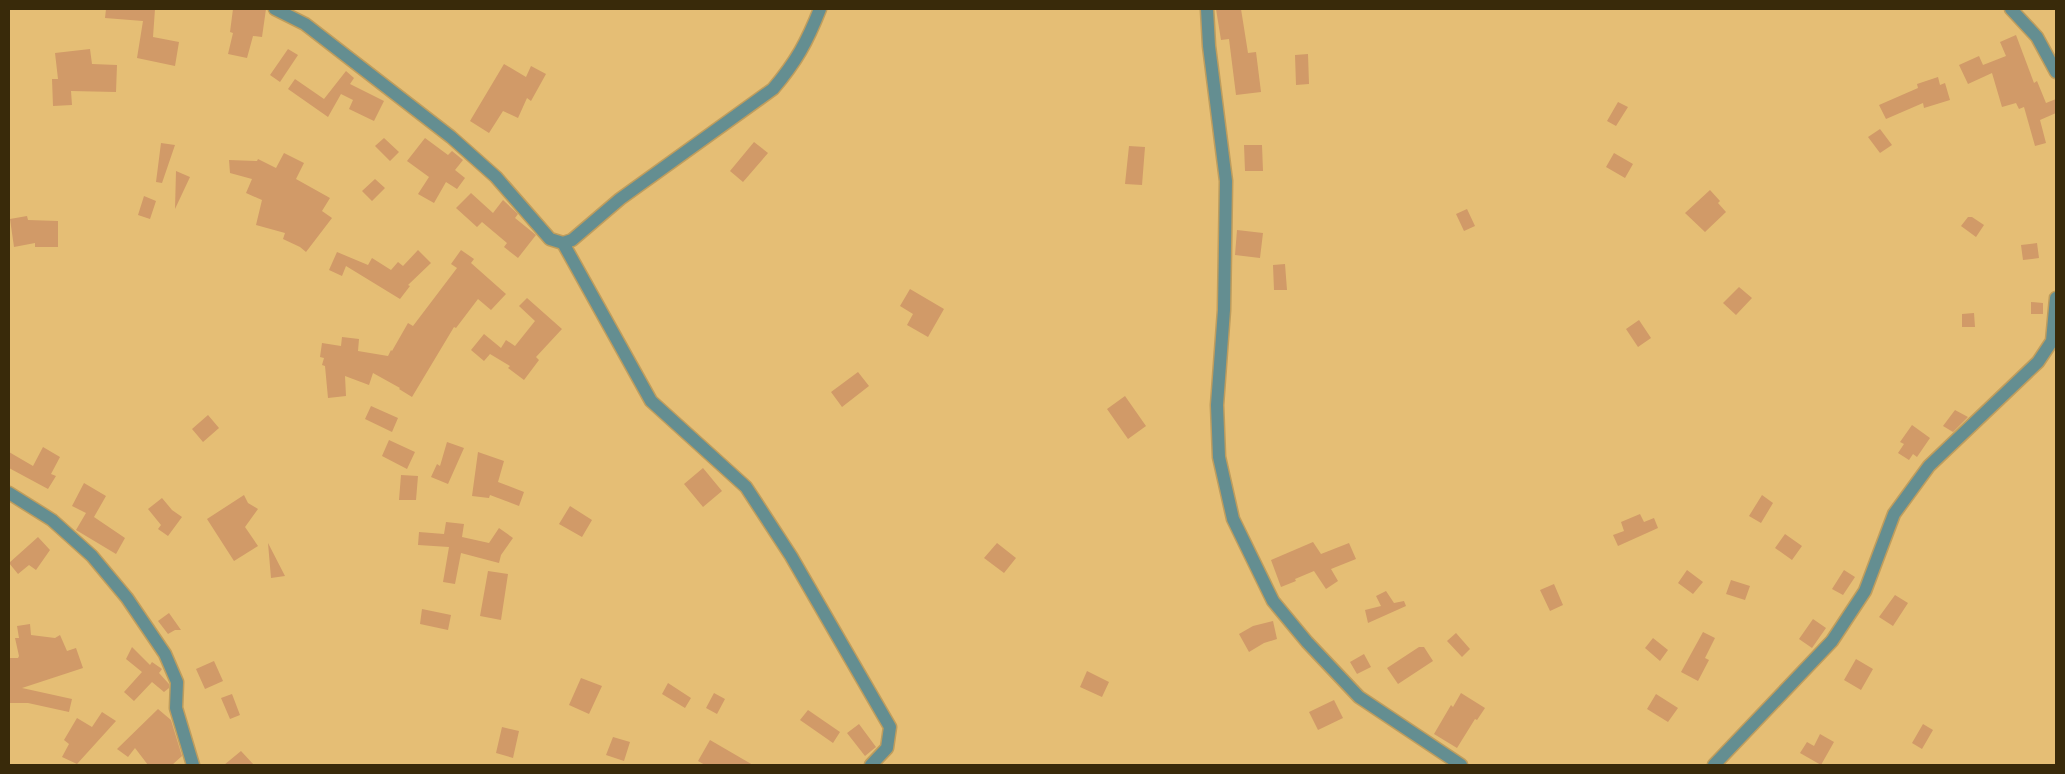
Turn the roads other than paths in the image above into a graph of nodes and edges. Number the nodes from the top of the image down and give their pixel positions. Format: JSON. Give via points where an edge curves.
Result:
{"nodes":[{"id":1,"x":275,"y":9,"type":"edge"},
{"id":2,"x":820,"y":9,"type":"edge"},
{"id":3,"x":1207,"y":9,"type":"edge"},
{"id":4,"x":2011,"y":9,"type":"edge"},
{"id":5,"x":2056,"y":72,"type":"edge"},
{"id":6,"x":563,"y":243,"type":"junction"},
{"id":7,"x":2056,"y":298,"type":"edge"},
{"id":8,"x":9,"y":493,"type":"edge"},
{"id":9,"x":194,"y":765,"type":"edge"},
{"id":10,"x":871,"y":765,"type":"edge"},
{"id":11,"x":1461,"y":765,"type":"edge"},
{"id":12,"x":1714,"y":765,"type":"edge"}],
"edges":[{"from":1,"to":6,"type":"street","via":[[305,24],[451,136],[496,176],[550,239]]},
{"from":2,"to":6,"type":"street","via":[[810,36],[793,65],[772,89],[620,199],[572,240]]},
{"from":3,"to":11,"type":"street","via":[[1226,181],[1224,310],[1217,406],[1219,457],[1233,519],[1273,601],[1307,642],[1359,697]]},
{"from":4,"to":5,"type":"street","via":[[2037,37]]},
{"from":6,"to":10,"type":"street","via":[[650,401],[746,487],[791,556],[890,727],[888,748]]},
{"from":7,"to":12,"type":"street","via":[[2052,341],[2038,362],[1929,466],[1894,514],[1865,591],[1832,641]]},
{"from":8,"to":9,"type":"street","via":[[52,520],[92,556],[165,654],[177,682],[176,708]]}]}
